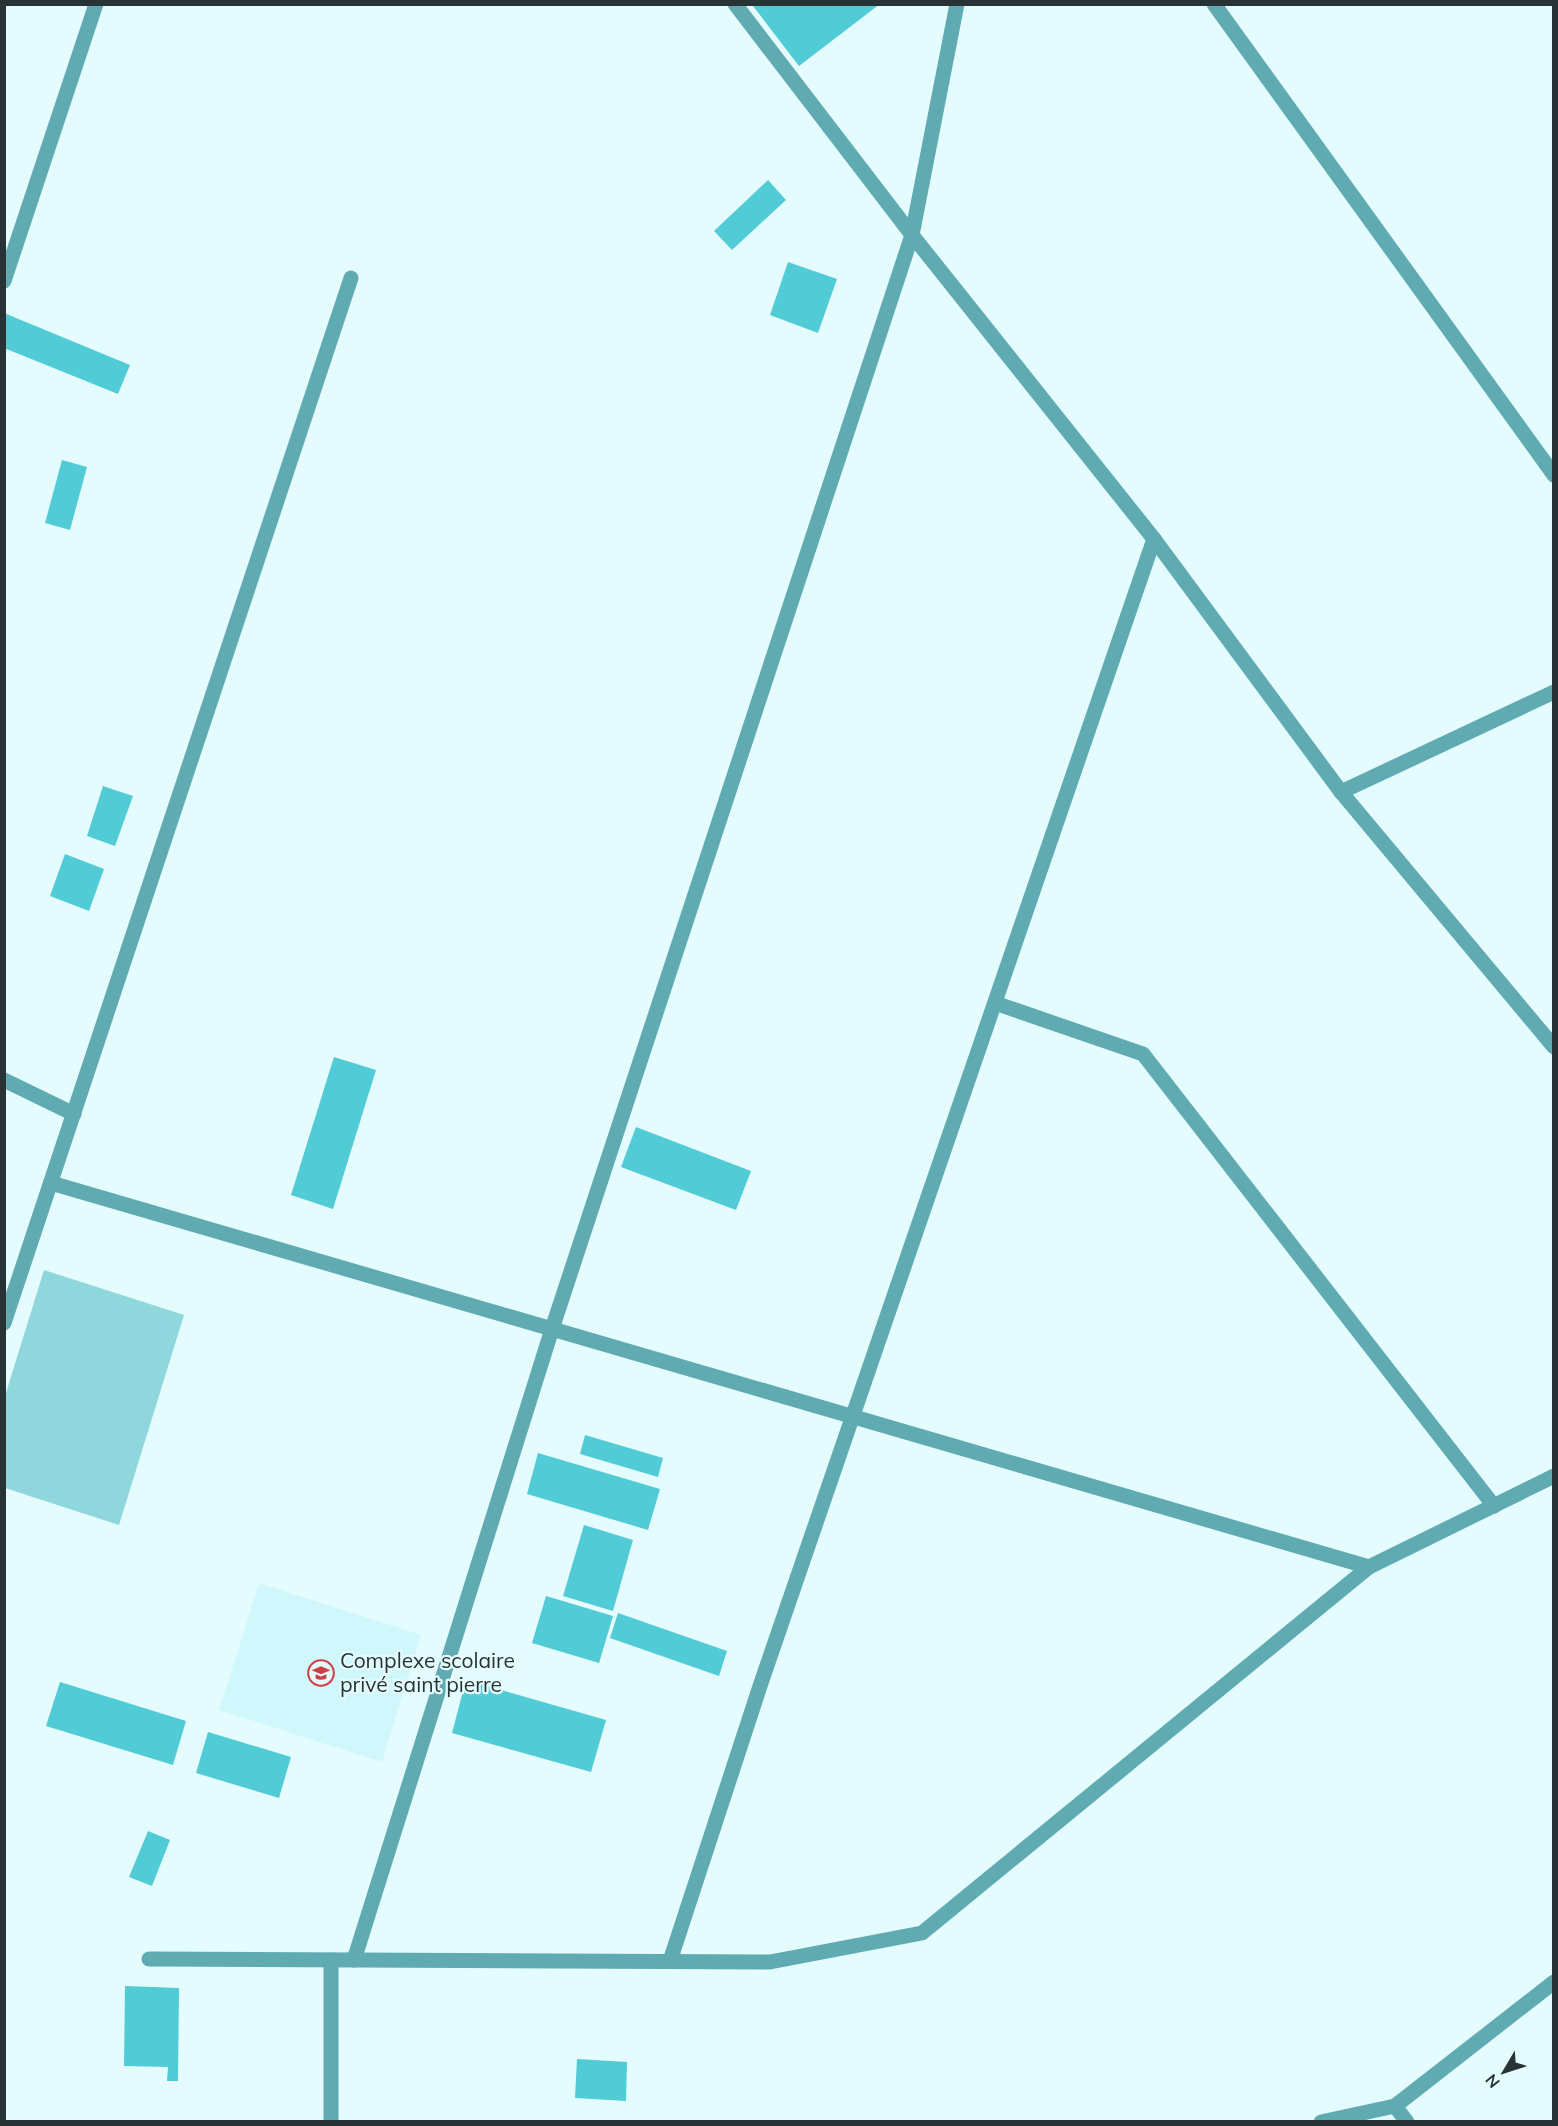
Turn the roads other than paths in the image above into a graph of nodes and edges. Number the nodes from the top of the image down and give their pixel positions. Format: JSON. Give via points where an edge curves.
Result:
{"nodes":[{"id":1,"x":96,"y":4,"type":"edge"},
{"id":2,"x":735,"y":4,"type":"edge"},
{"id":3,"x":957,"y":4,"type":"edge"},
{"id":4,"x":1214,"y":4,"type":"edge"},
{"id":5,"x":912,"y":235,"type":"junction"},
{"id":6,"x":351,"y":278,"type":"dead end"},
{"id":7,"x":4,"y":281,"type":"edge"},
{"id":8,"x":1554,"y":475,"type":"edge"},
{"id":9,"x":1155,"y":539,"type":"junction"},
{"id":10,"x":1554,"y":692,"type":"edge"},
{"id":11,"x":1341,"y":792,"type":"junction"},
{"id":12,"x":995,"y":1003,"type":"junction"},
{"id":13,"x":1554,"y":1047,"type":"edge"},
{"id":14,"x":4,"y":1080,"type":"edge"},
{"id":15,"x":74,"y":1114,"type":"junction"},
{"id":16,"x":51,"y":1183,"type":"junction"},
{"id":17,"x":4,"y":1323,"type":"edge"},
{"id":18,"x":552,"y":1329,"type":"junction"},
{"id":19,"x":853,"y":1417,"type":"junction"},
{"id":20,"x":1554,"y":1476,"type":"edge"},
{"id":21,"x":1494,"y":1506,"type":"junction"},
{"id":22,"x":1369,"y":1567,"type":"junction"},
{"id":23,"x":148,"y":1959,"type":"dead end"},
{"id":24,"x":331,"y":1959,"type":"junction"},
{"id":25,"x":354,"y":1960,"type":"junction"},
{"id":26,"x":670,"y":1961,"type":"junction"},
{"id":27,"x":1554,"y":1983,"type":"edge"},
{"id":28,"x":1395,"y":2106,"type":"junction"},
{"id":29,"x":331,"y":2121,"type":"edge"},
{"id":30,"x":1321,"y":2121,"type":"edge"},
{"id":31,"x":1407,"y":2121,"type":"edge"}],
"edges":[{"from":1,"to":7,"type":"street"},
{"from":2,"to":5,"type":"street"},
{"from":3,"to":5,"type":"street"},
{"from":4,"to":8,"type":"street"},
{"from":5,"to":9,"type":"street"},
{"from":5,"to":18,"type":"street"},
{"from":6,"to":15,"type":"street"},
{"from":9,"to":11,"type":"street"},
{"from":9,"to":12,"type":"street"},
{"from":10,"to":11,"type":"street"},
{"from":11,"to":13,"type":"street"},
{"from":12,"to":19,"type":"street"},
{"from":12,"to":21,"type":"street","via":[[1143,1054]]},
{"from":14,"to":15,"type":"street"},
{"from":15,"to":16,"type":"street"},
{"from":16,"to":17,"type":"street"},
{"from":16,"to":18,"type":"street"},
{"from":18,"to":19,"type":"street"},
{"from":18,"to":25,"type":"street"},
{"from":19,"to":22,"type":"street"},
{"from":19,"to":26,"type":"street"},
{"from":20,"to":21,"type":"street"},
{"from":21,"to":22,"type":"street"},
{"from":22,"to":26,"type":"street","via":[[922,1933],[770,1962]]},
{"from":23,"to":24,"type":"street"},
{"from":24,"to":25,"type":"street"},
{"from":24,"to":29,"type":"street"},
{"from":25,"to":26,"type":"street"},
{"from":27,"to":28,"type":"street"},
{"from":28,"to":30,"type":"street"},
{"from":28,"to":31,"type":"street"}]}
